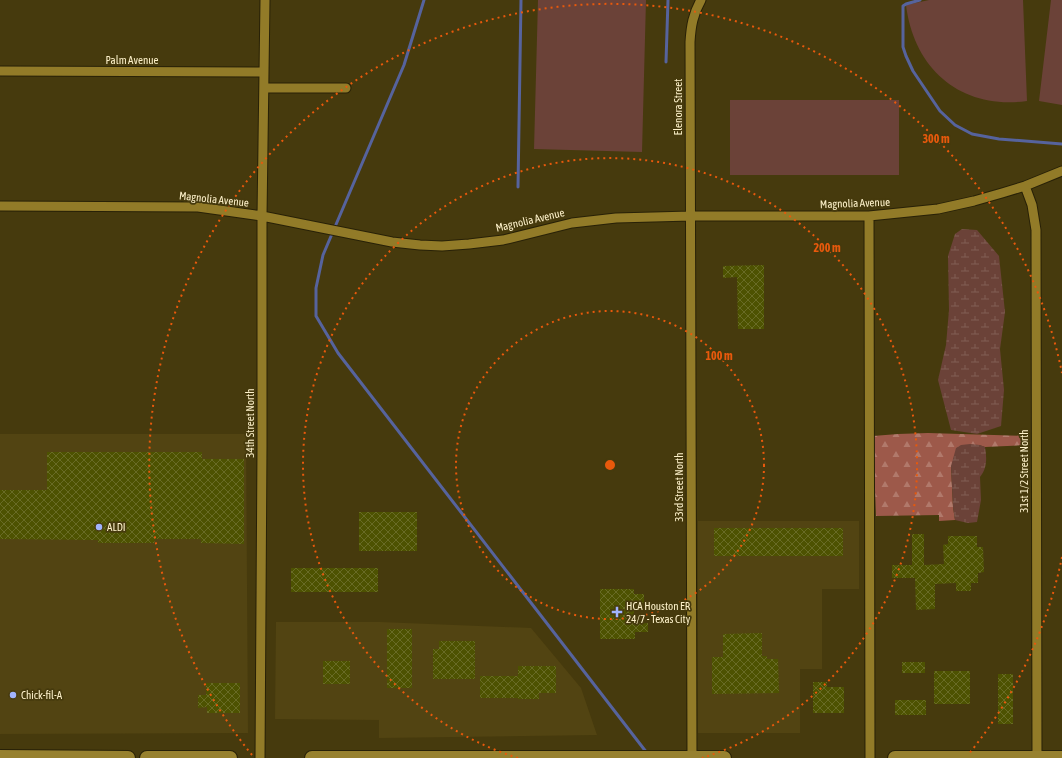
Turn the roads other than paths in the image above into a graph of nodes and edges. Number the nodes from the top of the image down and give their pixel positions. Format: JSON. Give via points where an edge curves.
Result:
{"nodes":[{"id":1,"x":265,"y":0,"type":"edge"},
{"id":2,"x":701,"y":0,"type":"edge"},
{"id":3,"x":0,"y":71,"type":"edge"},
{"id":4,"x":264,"y":72,"type":"junction"},
{"id":5,"x":264,"y":88,"type":"junction"},
{"id":6,"x":346,"y":88,"type":"dead end"},
{"id":7,"x":1062,"y":171,"type":"edge"},
{"id":8,"x":1025,"y":186,"type":"junction"},
{"id":9,"x":0,"y":206,"type":"edge"},
{"id":10,"x":262,"y":216,"type":"junction"},
{"id":11,"x":690,"y":216,"type":"junction"},
{"id":12,"x":869,"y":216,"type":"junction"},
{"id":13,"x":0,"y":757,"type":"edge"},
{"id":14,"x":632,"y":757,"type":"edge"},
{"id":15,"x":128,"y":758,"type":"edge"},
{"id":16,"x":147,"y":758,"type":"edge"},
{"id":17,"x":230,"y":758,"type":"edge"},
{"id":18,"x":260,"y":758,"type":"edge"},
{"id":19,"x":312,"y":758,"type":"edge"},
{"id":20,"x":672,"y":758,"type":"edge"},
{"id":21,"x":692,"y":758,"type":"edge"},
{"id":22,"x":724,"y":758,"type":"edge"},
{"id":23,"x":870,"y":758,"type":"edge"},
{"id":24,"x":895,"y":758,"type":"edge"},
{"id":25,"x":901,"y":758,"type":"edge"},
{"id":26,"x":1037,"y":758,"type":"edge"},
{"id":27,"x":1062,"y":758,"type":"edge"}],
"edges":[{"from":1,"to":4,"type":"street"},
{"from":2,"to":11,"type":"street","name":"Elenora Street","via":[[691,24],[690,42]]},
{"from":3,"to":4,"type":"street","name":"Palm Avenue"},
{"from":4,"to":5,"type":"street","name":"34th Street North"},
{"from":5,"to":6,"type":"street"},
{"from":5,"to":10,"type":"street","name":"34th Street North"},
{"from":7,"to":8,"type":"street","name":"Magnolia Avenue"},
{"from":8,"to":12,"type":"street","name":"Magnolia Avenue","via":[[938,209]]},
{"from":8,"to":26,"type":"street","name":"31st 1/2 Street North","via":[[1034,217],[1036,237]]},
{"from":9,"to":10,"type":"street","name":"Magnolia Avenue","via":[[198,207]]},
{"from":10,"to":11,"type":"street","name":"Magnolia Avenue","via":[[392,242],[420,245],[503,240],[578,222]]},
{"from":10,"to":18,"type":"street","name":"34th Street North"},
{"from":11,"to":12,"type":"street","name":"Magnolia Avenue"},
{"from":11,"to":21,"type":"street","name":"33rd Street North"},
{"from":12,"to":23,"type":"street"},
{"from":13,"to":15,"type":"main road"},
{"from":14,"to":19,"type":"main road"},
{"from":14,"to":20,"type":"main road"},
{"from":16,"to":17,"type":"main road"},
{"from":20,"to":21,"type":"main road"},
{"from":21,"to":22,"type":"main road"},
{"from":24,"to":25,"type":"main road"},
{"from":25,"to":26,"type":"main road"},
{"from":26,"to":27,"type":"main road"}]}
